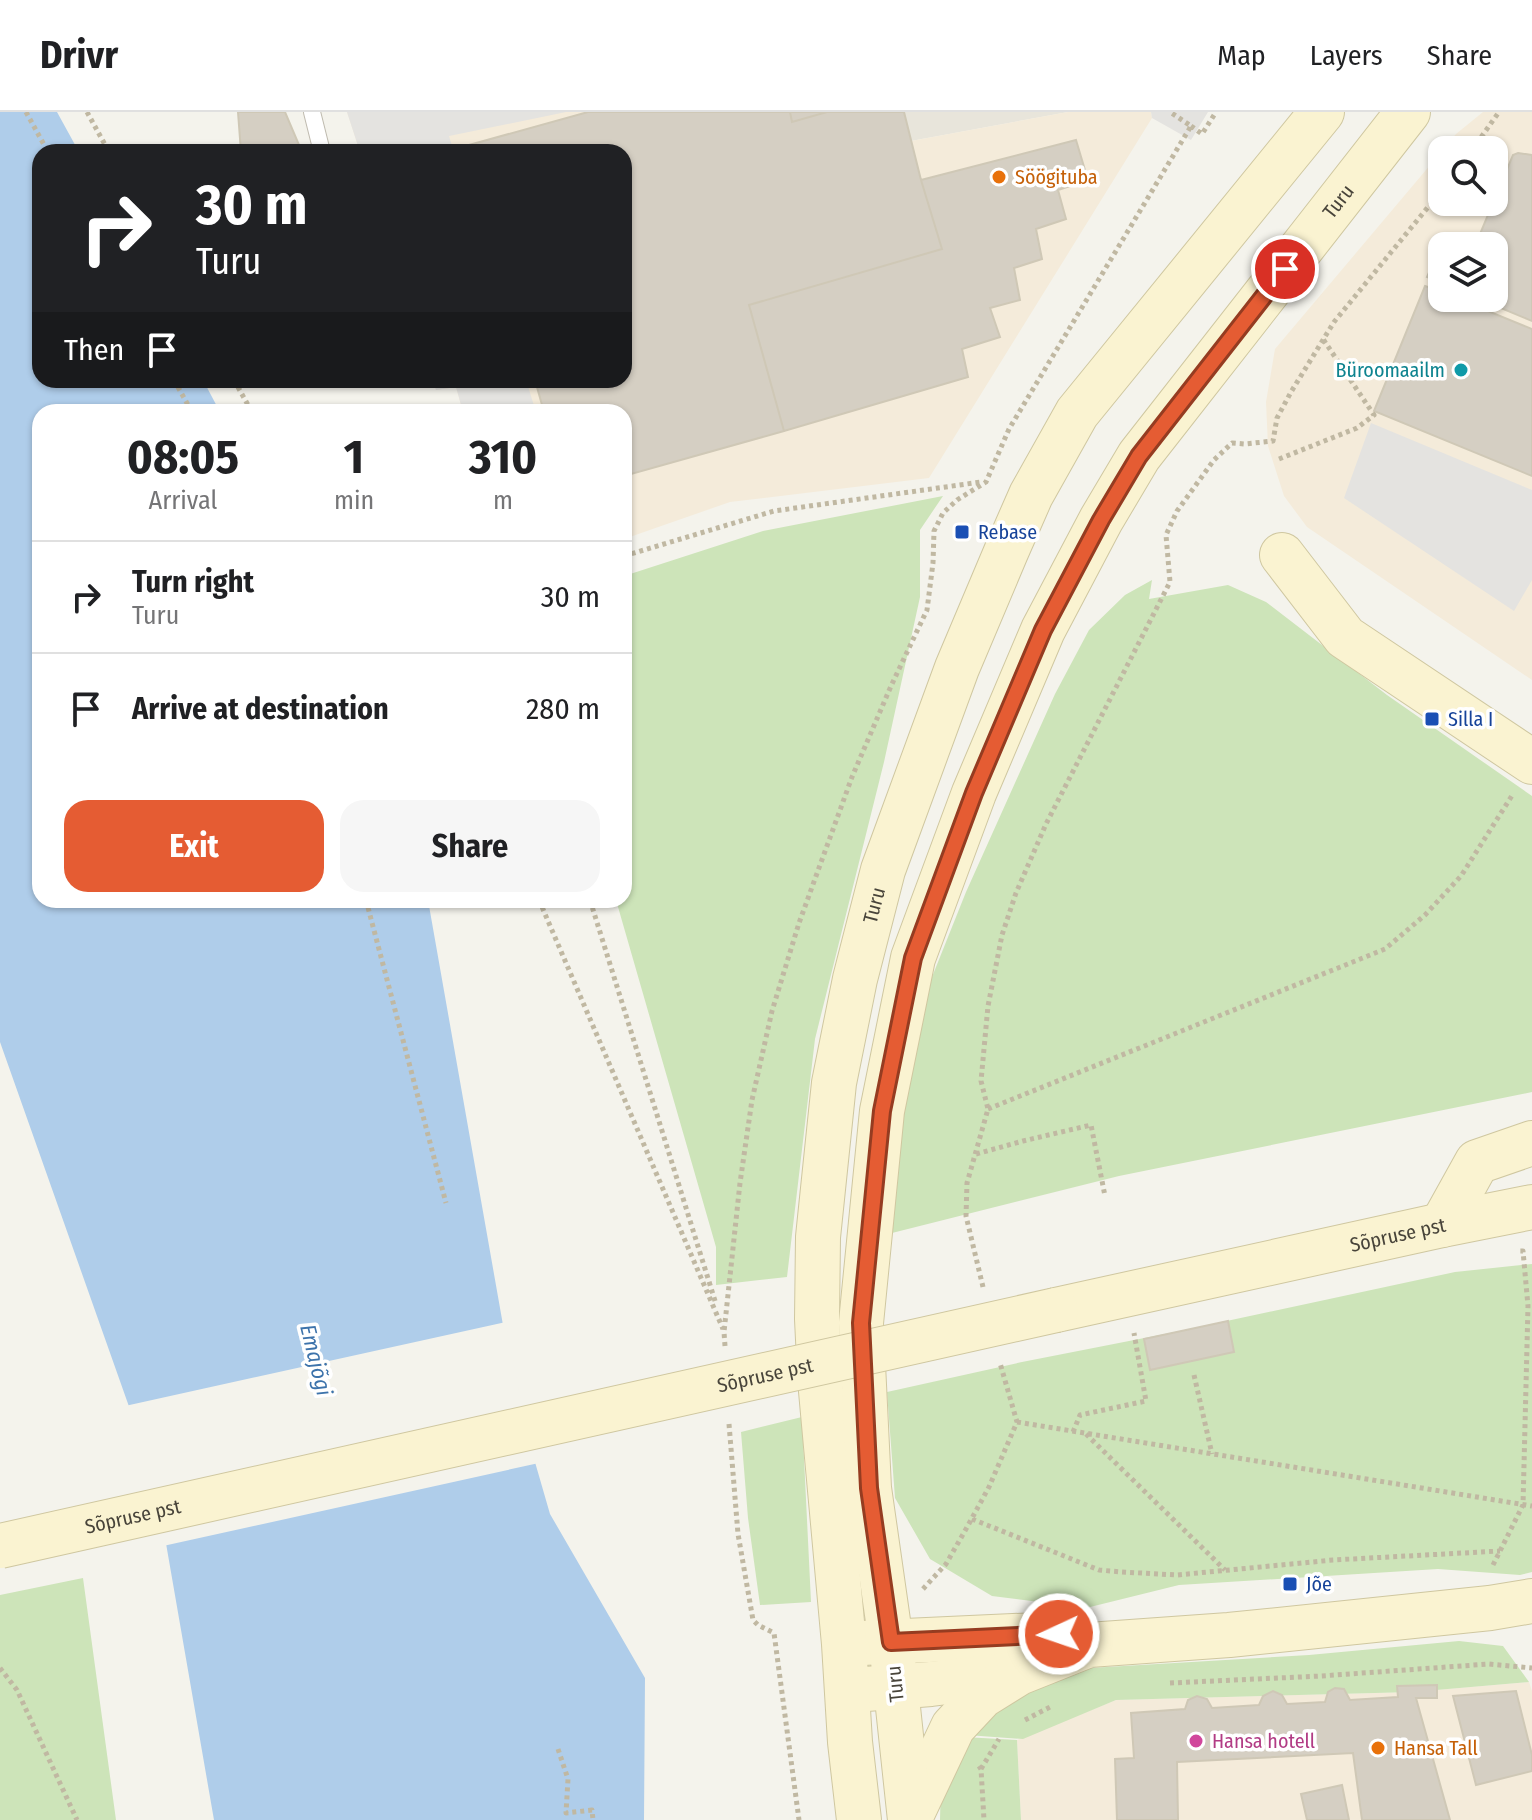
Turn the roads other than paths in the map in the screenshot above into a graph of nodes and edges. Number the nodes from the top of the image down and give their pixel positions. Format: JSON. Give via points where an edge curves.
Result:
{"nodes":[{"id":1,"x":312,"y":112,"type":"edge"},
{"id":2,"x":1322,"y":112,"type":"edge"},
{"id":3,"x":1408,"y":112,"type":"edge"},
{"id":4,"x":320,"y":144,"type":"edge"},
{"id":5,"x":1282,"y":555,"type":"dead end"},
{"id":6,"x":1526,"y":774,"type":"edge"},
{"id":7,"x":1532,"y":1143,"type":"edge"},
{"id":8,"x":1532,"y":1152,"type":"edge"},
{"id":9,"x":1477,"y":1162,"type":"junction"},
{"id":10,"x":1529,"y":1224,"type":"edge"},
{"id":11,"x":1442,"y":1225,"type":"junction"},
{"id":12,"x":0,"y":1546,"type":"edge"},
{"id":13,"x":1532,"y":1601,"type":"edge"},
{"id":14,"x":891,"y":1642,"type":"junction"},
{"id":15,"x":844,"y":1644,"type":"junction"},
{"id":16,"x":1089,"y":1645,"type":"junction"},
{"id":17,"x":1019,"y":1673,"type":"junction"},
{"id":18,"x":896,"y":1686,"type":"junction"},
{"id":19,"x":847,"y":1690,"type":"junction"},
{"id":20,"x":910,"y":1819,"type":"edge"},
{"id":21,"x":859,"y":1820,"type":"edge"}],
"edges":[{"from":1,"to":4,"type":"lane"},
{"from":2,"to":15,"type":"main road","name":"Turu","via":[[1077,413],[1031,495],[975,624],[883,870],[834,1083],[818,1237],[820,1380]]},
{"from":3,"to":14,"type":"main road","name":"Turu","via":[[1139,456],[1101,520],[1043,630],[974,793],[913,958],[882,1111],[861,1323],[869,1488]]},
{"from":5,"to":6,"type":"main road","via":[[1345,637]]},
{"from":7,"to":9,"type":"main road"},
{"from":8,"to":9,"type":"main road"},
{"from":9,"to":11,"type":"main road"},
{"from":10,"to":11,"type":"main road","name":"Sõpruse pst"},
{"from":11,"to":12,"type":"main road","name":"Sõpruse pst","bridge":true},
{"from":13,"to":16,"type":"main road"},
{"from":14,"to":15,"type":"main road"},
{"from":14,"to":16,"type":"main road","via":[[1059,1634]]},
{"from":14,"to":18,"type":"main road","name":"Turu"},
{"from":15,"to":19,"type":"main road","name":"Turu"},
{"from":16,"to":17,"type":"main road"},
{"from":17,"to":18,"type":"main road"},
{"from":17,"to":20,"type":"main road","via":[[982,1696],[953,1727]]},
{"from":18,"to":19,"type":"main road"},
{"from":18,"to":20,"type":"main road","name":"Turu"},
{"from":19,"to":21,"type":"main road","name":"Turu"}]}
